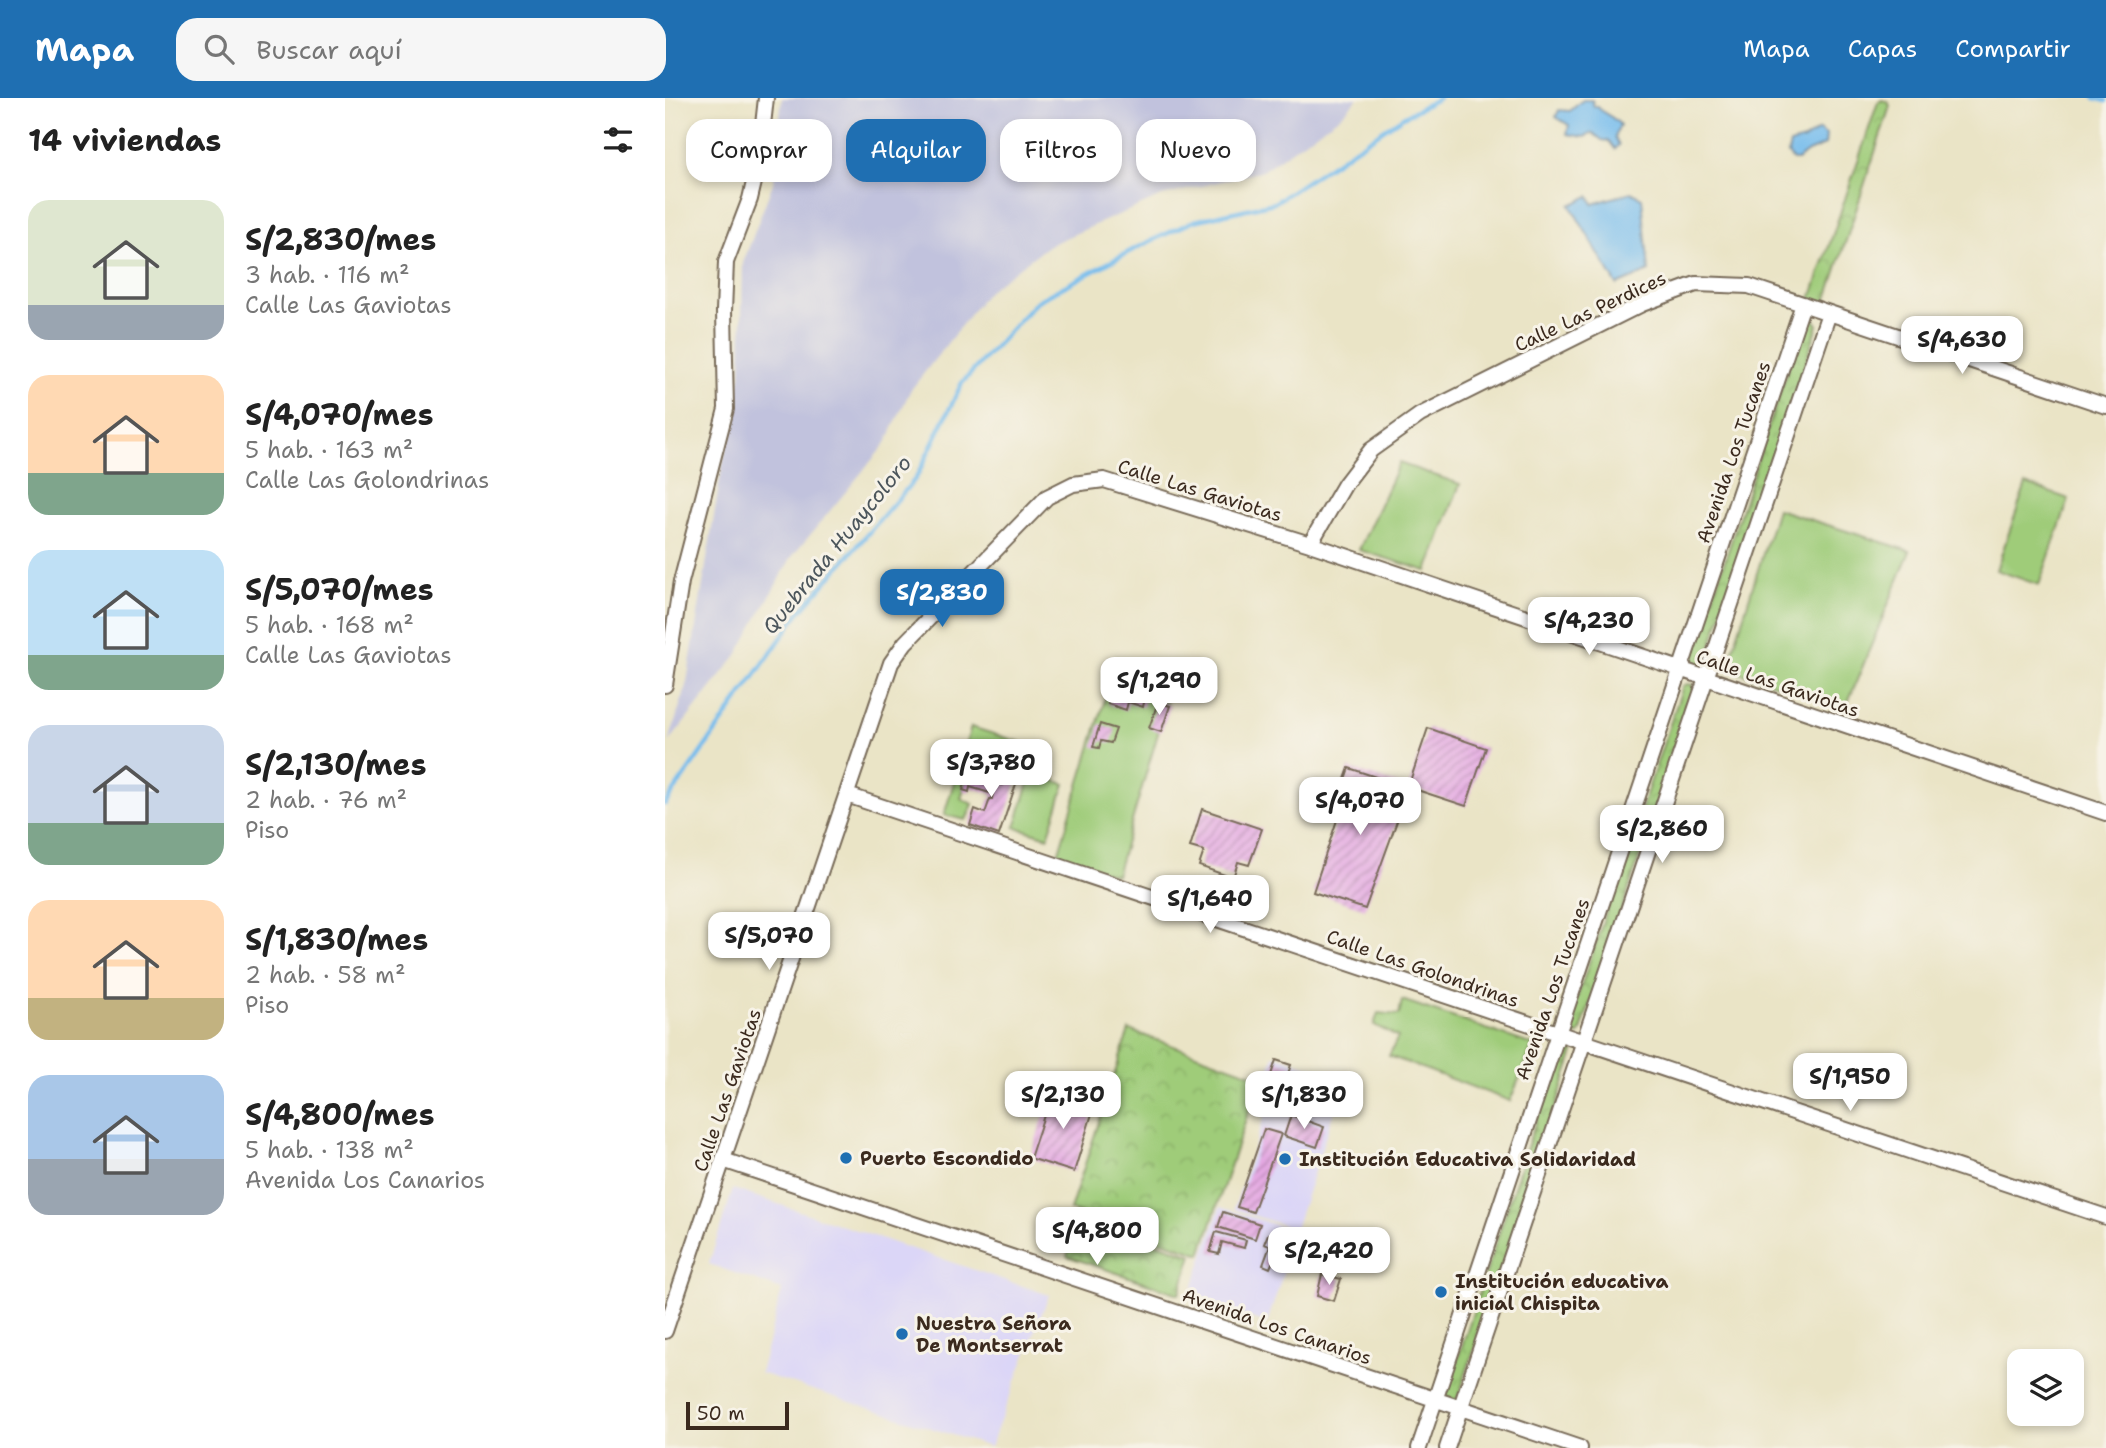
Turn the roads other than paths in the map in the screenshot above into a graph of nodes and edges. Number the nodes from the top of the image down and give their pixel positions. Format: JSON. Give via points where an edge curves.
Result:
{"nodes":[{"id":1,"x":766,"y":98,"type":"edge"},
{"id":2,"x":1803,"y":304,"type":"junction"},
{"id":3,"x":1829,"y":313,"type":"junction"},
{"id":4,"x":2106,"y":407,"type":"edge"},
{"id":5,"x":1310,"y":544,"type":"junction"},
{"id":6,"x":1681,"y":670,"type":"junction"},
{"id":7,"x":1706,"y":679,"type":"junction"},
{"id":8,"x":665,"y":684,"type":"edge"},
{"id":9,"x":847,"y":795,"type":"junction"},
{"id":10,"x":2106,"y":813,"type":"edge"},
{"id":11,"x":1557,"y":1033,"type":"junction"},
{"id":12,"x":1583,"y":1042,"type":"junction"},
{"id":13,"x":723,"y":1160,"type":"junction"},
{"id":14,"x":2106,"y":1217,"type":"edge"},
{"id":15,"x":665,"y":1331,"type":"edge"},
{"id":16,"x":1435,"y":1399,"type":"junction"},
{"id":17,"x":1461,"y":1407,"type":"junction"},
{"id":18,"x":1419,"y":1448,"type":"edge"},
{"id":19,"x":1447,"y":1448,"type":"edge"},
{"id":20,"x":1580,"y":1448,"type":"edge"}],
"edges":[{"from":1,"to":8,"type":"street","via":[[753,186],[726,262],[726,409],[681,582]]},
{"from":2,"to":3,"type":"street","name":"Calle Las Perdices"},
{"from":2,"to":5,"type":"street","name":"Calle Las Perdices","via":[[1749,286],[1696,284],[1642,304],[1420,415],[1371,450]]},
{"from":2,"to":6,"type":"street","name":"Avenida Los Tucanes"},
{"from":3,"to":4,"type":"street","name":"Calle Las Perdices"},
{"from":3,"to":7,"type":"street"},
{"from":5,"to":6,"type":"street","name":"Calle Las Gaviotas"},
{"from":5,"to":9,"type":"street","name":"Calle Las Gaviotas","via":[[1104,480],[1073,484],[1047,497],[891,663]]},
{"from":6,"to":7,"type":"street","name":"Calle Las Gaviotas"},
{"from":6,"to":11,"type":"street","name":"Avenida Los Tucanes"},
{"from":7,"to":10,"type":"street","name":"Calle Las Gaviotas"},
{"from":7,"to":12,"type":"street"},
{"from":9,"to":11,"type":"street","name":"Calle Las Golondrinas"},
{"from":9,"to":13,"type":"street","name":"Calle Las Gaviotas"},
{"from":11,"to":12,"type":"street","name":"Calle Las Golondrinas"},
{"from":11,"to":16,"type":"street","name":"Avenida Los Tucanes"},
{"from":12,"to":14,"type":"street","name":"Calle Las Golondrinas"},
{"from":12,"to":17,"type":"street"},
{"from":13,"to":15,"type":"street","name":"Calle Las Gaviotas"},
{"from":13,"to":16,"type":"street","name":"Avenida Los Canarios"},
{"from":16,"to":17,"type":"street","name":"Avenida Los Canarios"},
{"from":16,"to":18,"type":"street","name":"Avenida Los Tucanes"},
{"from":17,"to":19,"type":"street"},
{"from":17,"to":20,"type":"street","name":"Avenida Los Canarios"}]}
